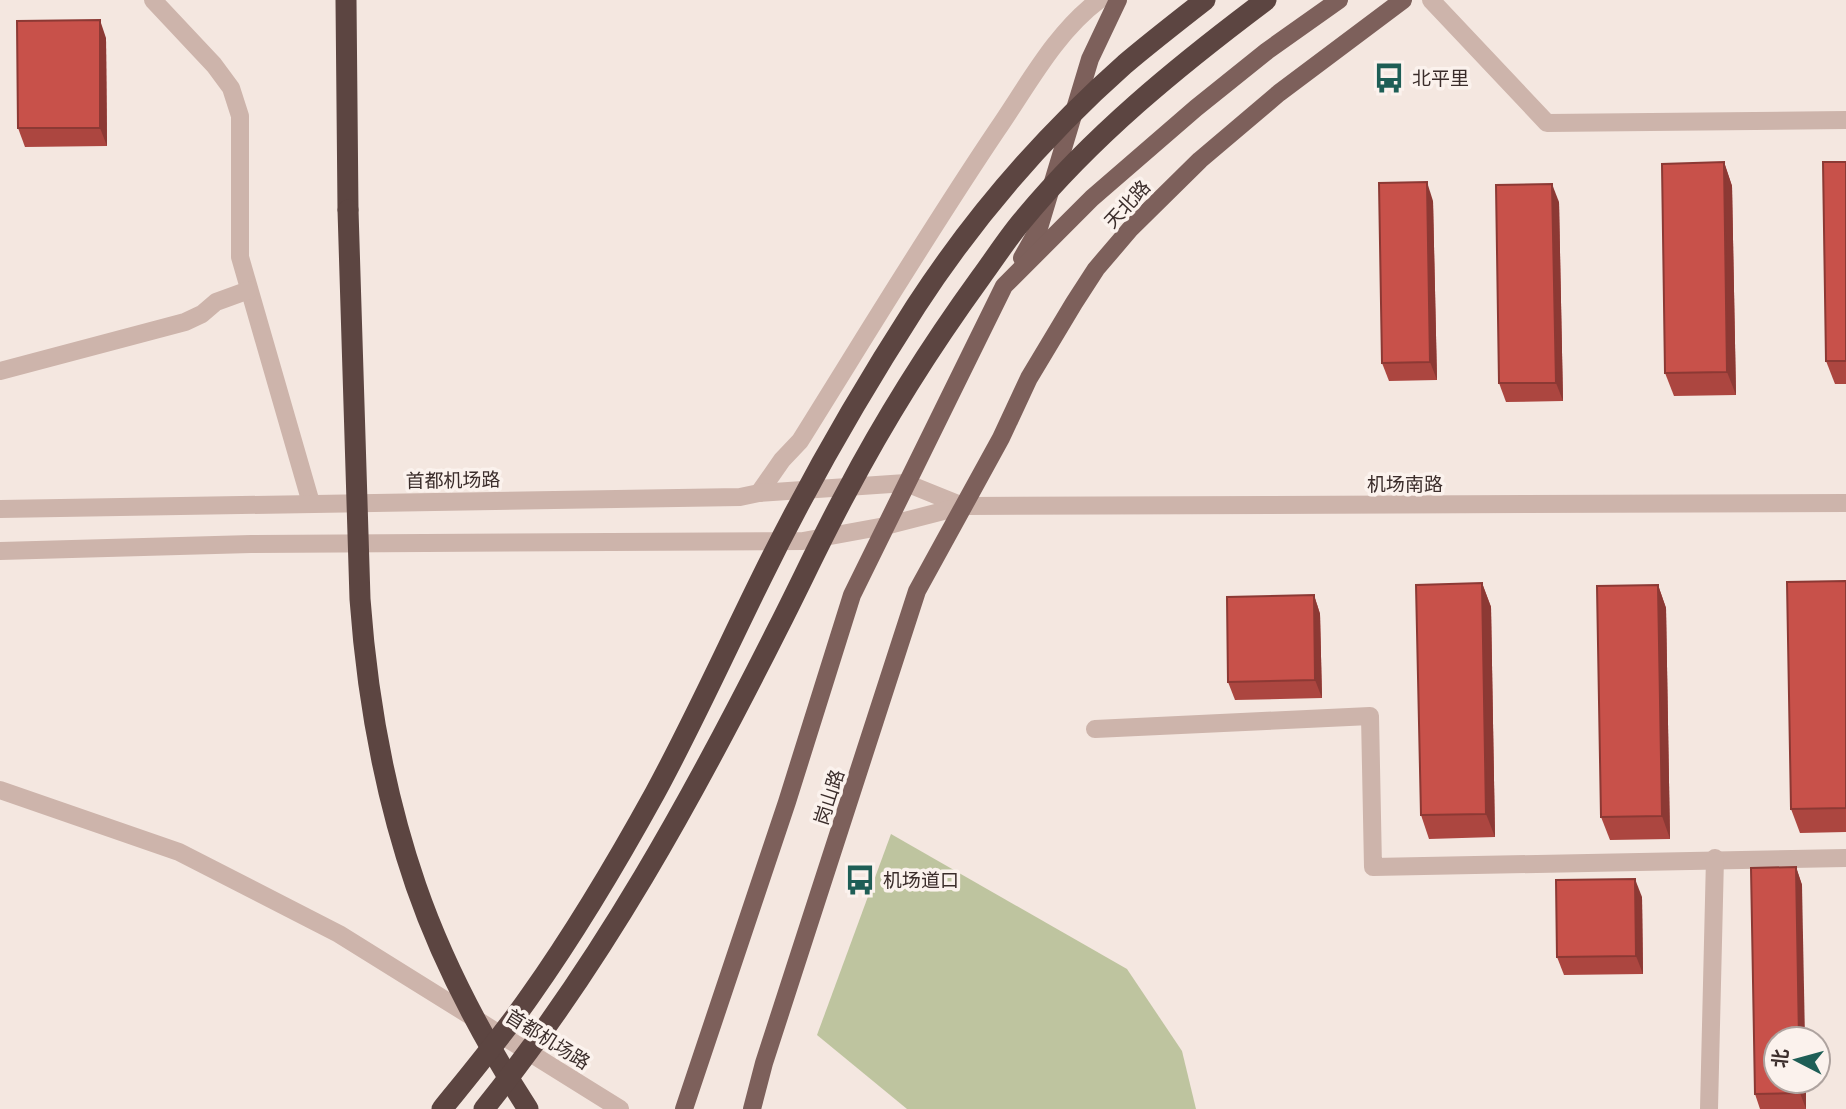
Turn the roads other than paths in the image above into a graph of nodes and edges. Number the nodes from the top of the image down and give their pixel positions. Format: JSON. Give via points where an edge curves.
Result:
{"nodes":[{"id":1,"x":153,"y":0,"type":"edge"},
{"id":2,"x":346,"y":0,"type":"edge"},
{"id":3,"x":1099,"y":0,"type":"edge"},
{"id":4,"x":1118,"y":0,"type":"edge"},
{"id":5,"x":1205,"y":0,"type":"edge"},
{"id":6,"x":1266,"y":0,"type":"edge"},
{"id":7,"x":1339,"y":0,"type":"edge"},
{"id":8,"x":1403,"y":0,"type":"edge"},
{"id":9,"x":1431,"y":0,"type":"edge"},
{"id":10,"x":1846,"y":120,"type":"edge"},
{"id":11,"x":1004,"y":286,"type":"junction"},
{"id":12,"x":249,"y":290,"type":"junction"},
{"id":13,"x":0,"y":371,"type":"edge"},
{"id":14,"x":906,"y":483,"type":"junction"},
{"id":15,"x":759,"y":493,"type":"junction"},
{"id":16,"x":311,"y":503,"type":"junction"},
{"id":17,"x":1846,"y":503,"type":"edge"},
{"id":18,"x":963,"y":506,"type":"junction"},
{"id":19,"x":0,"y":509,"type":"edge"},
{"id":20,"x":886,"y":526,"type":"junction"},
{"id":21,"x":0,"y":551,"type":"edge"},
{"id":22,"x":1095,"y":729,"type":"dead end"},
{"id":23,"x":0,"y":790,"type":"edge"},
{"id":24,"x":1715,"y":858,"type":"junction"},
{"id":25,"x":1846,"y":858,"type":"edge"},
{"id":26,"x":442,"y":1109,"type":"edge"},
{"id":27,"x":484,"y":1109,"type":"edge"},
{"id":28,"x":528,"y":1109,"type":"edge"},
{"id":29,"x":620,"y":1109,"type":"edge"},
{"id":30,"x":684,"y":1109,"type":"edge"},
{"id":31,"x":752,"y":1109,"type":"edge"},
{"id":32,"x":1709,"y":1109,"type":"edge"}],
"edges":[{"from":1,"to":12,"type":"street","via":[[232,88],[240,116],[240,257]]},
{"from":2,"to":28,"type":"highway","bridge":true,"via":[[359,599],[376,734],[412,873],[438,942],[464,1000]]},
{"from":3,"to":15,"type":"street","via":[[1051,50],[800,440]]},
{"from":4,"to":11,"type":"main road","name":"天北路","via":[[1090,60],[1039,229]]},
{"from":5,"to":26,"type":"highway","bridge":true,"via":[[1128,62],[1039,149],[917,304],[801,501],[706,695],[615,864],[530,997]]},
{"from":6,"to":27,"type":"highway","bridge":true,"via":[[1196,52],[1063,173],[1019,224],[940,333],[845,494],[695,789],[642,882],[524,1059]]},
{"from":7,"to":11,"type":"main road","name":"天北路","via":[[1196,107],[1092,198]]},
{"from":8,"to":18,"type":"main road","name":"天北路","via":[[1279,93],[1200,160],[1131,228],[1074,303],[1029,378]]},
{"from":9,"to":10,"type":"street","via":[[1547,123]]},
{"from":11,"to":14,"type":"main road","name":"天北路"},
{"from":12,"to":13,"type":"street","via":[[216,302],[185,322]]},
{"from":12,"to":16,"type":"street"},
{"from":14,"to":15,"type":"street","name":"首都机场路"},
{"from":14,"to":18,"type":"street"},
{"from":14,"to":20,"type":"main road","name":"岗山路"},
{"from":15,"to":16,"type":"street","name":"首都机场路"},
{"from":16,"to":19,"type":"street","name":"首都机场路"},
{"from":17,"to":18,"type":"street","name":"机场南路"},
{"from":18,"to":20,"type":"street"},
{"from":18,"to":31,"type":"main road","name":"岗山路","via":[[917,591]]},
{"from":20,"to":21,"type":"street","via":[[803,541],[251,544]]},
{"from":20,"to":30,"type":"main road","name":"岗山路","via":[[852,595]]},
{"from":22,"to":24,"type":"street","via":[[1370,716],[1373,867]]},
{"from":23,"to":29,"type":"street","name":"首都机场路","via":[[179,852],[339,934]]},
{"from":24,"to":25,"type":"street"},
{"from":24,"to":32,"type":"street"}]}
